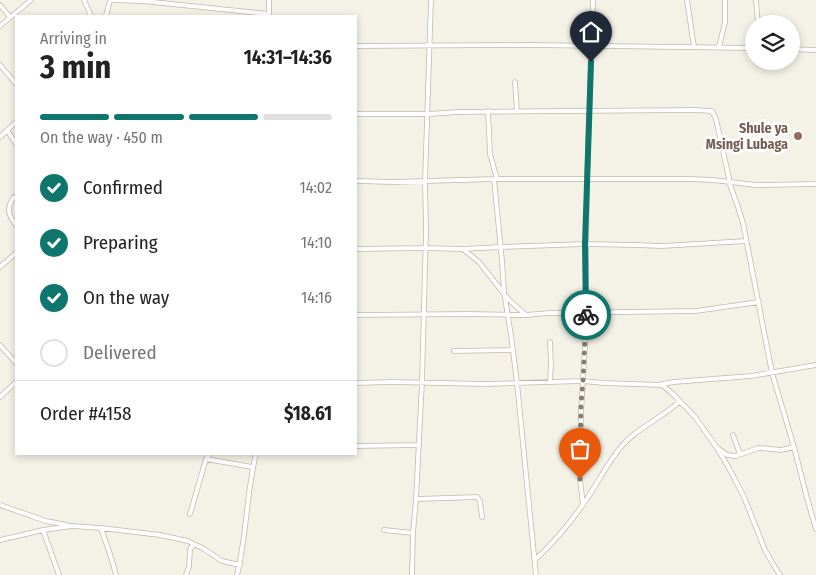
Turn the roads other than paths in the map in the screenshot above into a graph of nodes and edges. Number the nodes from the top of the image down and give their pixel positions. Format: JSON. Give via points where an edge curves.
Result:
{"nodes":[{"id":1,"x":31,"y":0,"type":"edge"},
{"id":2,"x":84,"y":0,"type":"edge"},
{"id":3,"x":269,"y":0,"type":"edge"},
{"id":4,"x":431,"y":0,"type":"edge"},
{"id":5,"x":593,"y":0,"type":"edge"},
{"id":6,"x":686,"y":0,"type":"edge"},
{"id":7,"x":725,"y":0,"type":"edge"},
{"id":8,"x":756,"y":0,"type":"edge"},
{"id":9,"x":0,"y":5,"type":"edge"},
{"id":10,"x":91,"y":15,"type":"edge"},
{"id":11,"x":106,"y":15,"type":"edge"},
{"id":12,"x":269,"y":15,"type":"edge"},
{"id":13,"x":757,"y":15,"type":"edge"},
{"id":14,"x":10,"y":17,"type":"junction"},
{"id":15,"x":0,"y":26,"type":"edge"},
{"id":16,"x":357,"y":46,"type":"edge"},
{"id":17,"x":429,"y":46,"type":"junction"},
{"id":18,"x":592,"y":46,"type":"junction"},
{"id":19,"x":694,"y":47,"type":"junction"},
{"id":20,"x":719,"y":48,"type":"junction"},
{"id":21,"x":745,"y":48,"type":"edge"},
{"id":22,"x":800,"y":49,"type":"edge"},
{"id":23,"x":816,"y":50,"type":"edge"},
{"id":24,"x":0,"y":65,"type":"edge"},
{"id":25,"x":515,"y":82,"type":"dead end"},
{"id":26,"x":15,"y":83,"type":"edge"},
{"id":27,"x":488,"y":111,"type":"junction"},
{"id":28,"x":517,"y":111,"type":"junction"},
{"id":29,"x":590,"y":111,"type":"junction"},
{"id":30,"x":357,"y":114,"type":"edge"},
{"id":31,"x":428,"y":114,"type":"junction"},
{"id":32,"x":15,"y":123,"type":"edge"},
{"id":33,"x":7,"y":130,"type":"junction"},
{"id":34,"x":0,"y":136,"type":"edge"},
{"id":35,"x":15,"y":142,"type":"edge"},
{"id":36,"x":495,"y":179,"type":"junction"},
{"id":37,"x":587,"y":180,"type":"junction"},
{"id":38,"x":357,"y":181,"type":"edge"},
{"id":39,"x":425,"y":181,"type":"junction"},
{"id":40,"x":730,"y":182,"type":"junction"},
{"id":41,"x":816,"y":184,"type":"edge"},
{"id":42,"x":14,"y":197,"type":"dead end"},
{"id":43,"x":15,"y":223,"type":"edge"},
{"id":44,"x":746,"y":241,"type":"junction"},
{"id":45,"x":585,"y":244,"type":"junction"},
{"id":46,"x":500,"y":246,"type":"junction"},
{"id":47,"x":426,"y":248,"type":"junction"},
{"id":48,"x":357,"y":249,"type":"edge"},
{"id":49,"x":463,"y":249,"type":"junction"},
{"id":50,"x":15,"y":254,"type":"edge"},
{"id":51,"x":0,"y":267,"type":"edge"},
{"id":52,"x":504,"y":292,"type":"junction"},
{"id":53,"x":758,"y":302,"type":"junction"},
{"id":54,"x":586,"y":313,"type":"junction"},
{"id":55,"x":424,"y":314,"type":"junction"},
{"id":56,"x":508,"y":314,"type":"junction"},
{"id":57,"x":357,"y":315,"type":"edge"},
{"id":58,"x":526,"y":315,"type":"junction"},
{"id":59,"x":550,"y":342,"type":"dead end"},
{"id":60,"x":0,"y":345,"type":"edge"},
{"id":61,"x":513,"y":350,"type":"junction"},
{"id":62,"x":454,"y":351,"type":"dead end"},
{"id":63,"x":15,"y":362,"type":"edge"},
{"id":64,"x":816,"y":366,"type":"edge"},
{"id":65,"x":772,"y":373,"type":"junction"},
{"id":66,"x":583,"y":381,"type":"junction"},
{"id":67,"x":422,"y":382,"type":"junction"},
{"id":68,"x":517,"y":382,"type":"junction"},
{"id":69,"x":550,"y":382,"type":"junction"},
{"id":70,"x":15,"y":383,"type":"edge"},
{"id":71,"x":357,"y":383,"type":"edge"},
{"id":72,"x":660,"y":385,"type":"junction"},
{"id":73,"x":0,"y":397,"type":"edge"},
{"id":74,"x":680,"y":401,"type":"junction"},
{"id":75,"x":733,"y":435,"type":"dead end"},
{"id":76,"x":357,"y":446,"type":"edge"},
{"id":77,"x":419,"y":446,"type":"junction"},
{"id":78,"x":794,"y":447,"type":"junction"},
{"id":79,"x":717,"y":448,"type":"junction"},
{"id":80,"x":740,"y":454,"type":"junction"},
{"id":81,"x":209,"y":455,"type":"edge"},
{"id":82,"x":256,"y":455,"type":"edge"},
{"id":83,"x":206,"y":460,"type":"junction"},
{"id":84,"x":252,"y":467,"type":"junction"},
{"id":85,"x":416,"y":499,"type":"junction"},
{"id":86,"x":0,"y":505,"type":"edge"},
{"id":87,"x":583,"y":505,"type":"junction"},
{"id":88,"x":190,"y":514,"type":"dead end"},
{"id":89,"x":482,"y":517,"type":"dead end"},
{"id":90,"x":72,"y":526,"type":"junction"},
{"id":91,"x":101,"y":528,"type":"junction"},
{"id":92,"x":816,"y":529,"type":"edge"},
{"id":93,"x":43,"y":530,"type":"junction"},
{"id":94,"x":384,"y":530,"type":"dead end"},
{"id":95,"x":413,"y":533,"type":"junction"},
{"id":96,"x":0,"y":540,"type":"edge"},
{"id":97,"x":194,"y":544,"type":"junction"},
{"id":98,"x":535,"y":560,"type":"junction"},
{"id":99,"x":240,"y":565,"type":"junction"},
{"id":100,"x":58,"y":575,"type":"edge"},
{"id":101,"x":116,"y":575,"type":"edge"},
{"id":102,"x":186,"y":575,"type":"edge"},
{"id":103,"x":237,"y":575,"type":"edge"},
{"id":104,"x":412,"y":575,"type":"edge"},
{"id":105,"x":536,"y":575,"type":"edge"},
{"id":106,"x":780,"y":575,"type":"edge"}],
"edges":[{"from":1,"to":14,"type":"street"},
{"from":2,"to":10,"type":"street"},
{"from":3,"to":12,"type":"street"},
{"from":4,"to":17,"type":"street"},
{"from":5,"to":18,"type":"street"},
{"from":6,"to":19,"type":"street"},
{"from":7,"to":20,"type":"street","via":[[725,22]]},
{"from":8,"to":13,"type":"street"},
{"from":9,"to":14,"type":"street"},
{"from":11,"to":12,"type":"street","via":[[110,0]]},
{"from":14,"to":15,"type":"street"},
{"from":16,"to":17,"type":"street"},
{"from":17,"to":18,"type":"street"},
{"from":17,"to":31,"type":"street"},
{"from":18,"to":19,"type":"street"},
{"from":18,"to":29,"type":"street"},
{"from":19,"to":20,"type":"street"},
{"from":20,"to":21,"type":"street"},
{"from":22,"to":23,"type":"street"},
{"from":24,"to":26,"type":"street"},
{"from":25,"to":28,"type":"street"},
{"from":27,"to":28,"type":"street"},
{"from":27,"to":31,"type":"street"},
{"from":27,"to":36,"type":"street"},
{"from":28,"to":29,"type":"street"},
{"from":29,"to":37,"type":"street"},
{"from":29,"to":40,"type":"street","via":[[712,111]]},
{"from":30,"to":31,"type":"street"},
{"from":31,"to":39,"type":"street"},
{"from":32,"to":33,"type":"street"},
{"from":33,"to":34,"type":"street"},
{"from":33,"to":35,"type":"street"},
{"from":36,"to":37,"type":"street"},
{"from":36,"to":39,"type":"street"},
{"from":36,"to":46,"type":"street"},
{"from":37,"to":40,"type":"street"},
{"from":37,"to":45,"type":"street"},
{"from":38,"to":39,"type":"street"},
{"from":39,"to":47,"type":"street"},
{"from":40,"to":41,"type":"street"},
{"from":40,"to":44,"type":"street"},
{"from":42,"to":43,"type":"street","via":[[8,212]]},
{"from":44,"to":45,"type":"street","via":[[662,246]]},
{"from":44,"to":53,"type":"street"},
{"from":45,"to":46,"type":"street"},
{"from":45,"to":54,"type":"street"},
{"from":46,"to":49,"type":"street"},
{"from":46,"to":52,"type":"street"},
{"from":47,"to":48,"type":"street"},
{"from":47,"to":49,"type":"street"},
{"from":47,"to":55,"type":"street"},
{"from":49,"to":52,"type":"street","via":[[479,262]]},
{"from":50,"to":51,"type":"street"},
{"from":52,"to":56,"type":"street"},
{"from":52,"to":58,"type":"street"},
{"from":53,"to":54,"type":"street","via":[[696,311]]},
{"from":53,"to":65,"type":"street"},
{"from":54,"to":58,"type":"street"},
{"from":54,"to":66,"type":"street"},
{"from":55,"to":56,"type":"street"},
{"from":55,"to":57,"type":"street"},
{"from":55,"to":67,"type":"street"},
{"from":56,"to":58,"type":"street"},
{"from":56,"to":61,"type":"street"},
{"from":59,"to":69,"type":"street"},
{"from":60,"to":63,"type":"street"},
{"from":61,"to":62,"type":"street"},
{"from":61,"to":68,"type":"street"},
{"from":64,"to":65,"type":"street"},
{"from":65,"to":72,"type":"street"},
{"from":65,"to":78,"type":"street"},
{"from":66,"to":69,"type":"street"},
{"from":66,"to":72,"type":"street"},
{"from":66,"to":87,"type":"street","via":[[580,479]]},
{"from":67,"to":68,"type":"street"},
{"from":67,"to":71,"type":"street"},
{"from":67,"to":77,"type":"street"},
{"from":68,"to":69,"type":"street"},
{"from":68,"to":98,"type":"street"},
{"from":70,"to":73,"type":"street"},
{"from":72,"to":74,"type":"street"},
{"from":74,"to":79,"type":"street"},
{"from":74,"to":87,"type":"street","via":[[621,447]]},
{"from":75,"to":80,"type":"street"},
{"from":76,"to":77,"type":"street"},
{"from":77,"to":85,"type":"street"},
{"from":78,"to":80,"type":"street","via":[[781,450],[758,448]]},
{"from":78,"to":92,"type":"street"},
{"from":79,"to":80,"type":"street","via":[[731,456]]},
{"from":79,"to":106,"type":"street","via":[[742,492],[765,550]]},
{"from":81,"to":83,"type":"street"},
{"from":82,"to":84,"type":"street"},
{"from":83,"to":84,"type":"street"},
{"from":83,"to":88,"type":"street"},
{"from":84,"to":99,"type":"street"},
{"from":85,"to":89,"type":"street","via":[[477,497]]},
{"from":85,"to":95,"type":"street"},
{"from":86,"to":90,"type":"street","via":[[46,522]]},
{"from":87,"to":98,"type":"street"},
{"from":90,"to":91,"type":"street"},
{"from":90,"to":93,"type":"street"},
{"from":91,"to":97,"type":"street","via":[[160,535]]},
{"from":91,"to":101,"type":"street"},
{"from":93,"to":96,"type":"street"},
{"from":93,"to":100,"type":"street"},
{"from":94,"to":95,"type":"street"},
{"from":95,"to":104,"type":"street"},
{"from":97,"to":99,"type":"street","via":[[222,561]]},
{"from":97,"to":102,"type":"street"},
{"from":98,"to":105,"type":"street"},
{"from":99,"to":103,"type":"street"}]}
